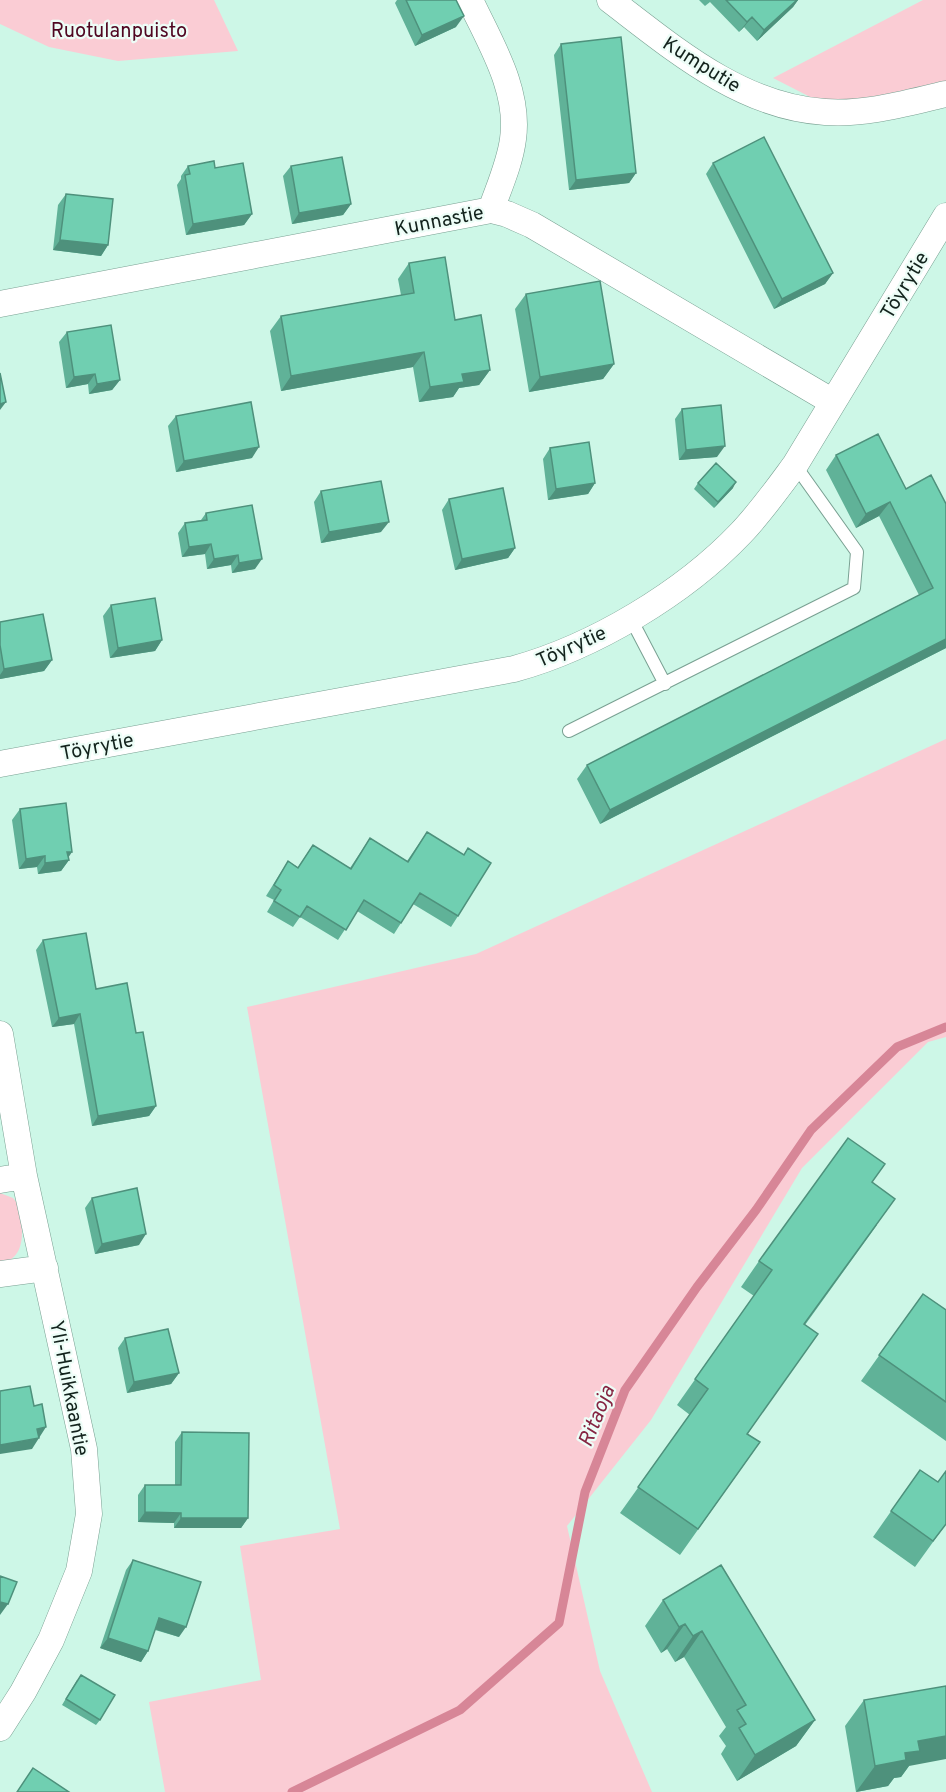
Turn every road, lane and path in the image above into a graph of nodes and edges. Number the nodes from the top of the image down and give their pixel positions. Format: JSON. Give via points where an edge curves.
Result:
{"nodes":[{"id":1,"x":470,"y":0,"type":"edge"},
{"id":2,"x":610,"y":0,"type":"edge"},
{"id":3,"x":946,"y":94,"type":"edge"},
{"id":4,"x":491,"y":210,"type":"junction"},
{"id":5,"x":946,"y":216,"type":"edge"},
{"id":6,"x":0,"y":304,"type":"edge"},
{"id":7,"x":833,"y":402,"type":"junction"},
{"id":8,"x":795,"y":465,"type":"junction"},
{"id":9,"x":631,"y":619,"type":"junction"},
{"id":10,"x":664,"y":684,"type":"junction"},
{"id":11,"x":569,"y":732,"type":"dead end"},
{"id":12,"x":0,"y":764,"type":"edge"},
{"id":13,"x":0,"y":1034,"type":"edge"},
{"id":14,"x":12,"y":1178,"type":"edge"},
{"id":15,"x":45,"y":1268,"type":"junction"},
{"id":16,"x":0,"y":1274,"type":"edge"},
{"id":17,"x":0,"y":1728,"type":"edge"}],
"edges":[{"from":1,"to":4,"type":"street","via":[[505,77],[514,117],[513,140]]},
{"from":2,"to":3,"type":"street","name":"Kumputie","via":[[724,81],[755,96],[790,106],[824,112],[864,111]]},
{"from":4,"to":6,"type":"street","name":"Kunnastie"},
{"from":4,"to":7,"type":"street","name":"Kunnastie","via":[[532,225]]},
{"from":5,"to":7,"type":"street","name":"Töyrytie"},
{"from":7,"to":8,"type":"street","name":"Töyrytie"},
{"from":8,"to":9,"type":"street","name":"Töyrytie","via":[[742,533],[709,564]]},
{"from":8,"to":10,"type":"lane","via":[[857,552],[854,588]]},
{"from":9,"to":10,"type":"lane"},
{"from":9,"to":12,"type":"street","name":"Töyrytie","via":[[554,656],[514,669]]},
{"from":10,"to":11,"type":"lane"},
{"from":13,"to":14,"type":"street","name":"Yli-Huikkaantie"},
{"from":14,"to":15,"type":"street","name":"Yli-Huikkaantie"},
{"from":15,"to":16,"type":"street"},
{"from":15,"to":17,"type":"street","name":"Yli-Huikkaantie","via":[[84,1449],[89,1514],[79,1571],[51,1640]]}]}
